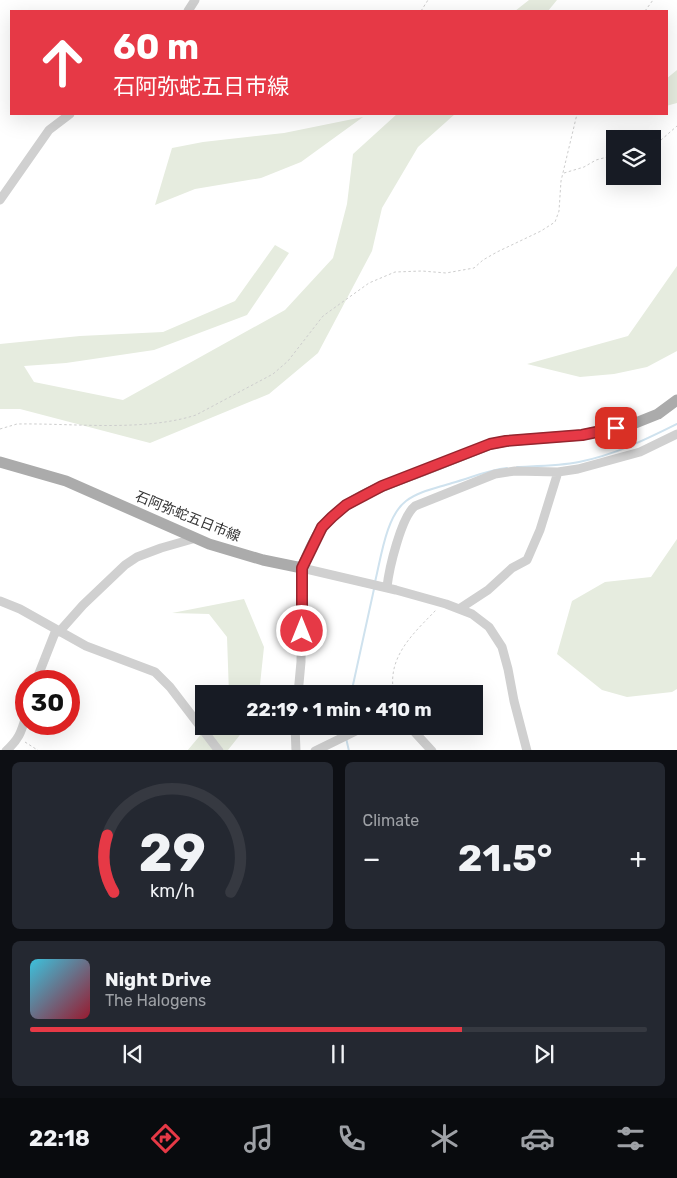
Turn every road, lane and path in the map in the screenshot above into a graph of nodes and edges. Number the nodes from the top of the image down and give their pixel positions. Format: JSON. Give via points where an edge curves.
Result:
{"nodes":[{"id":1,"x":69,"y":115,"type":"edge"},
{"id":2,"x":577,"y":115,"type":"edge"},
{"id":3,"x":677,"y":126,"type":"edge"},
{"id":4,"x":661,"y":140,"type":"edge"},
{"id":5,"x":606,"y":158,"type":"edge"},
{"id":6,"x":563,"y":173,"type":"junction"},
{"id":7,"x":0,"y":200,"type":"edge"},
{"id":8,"x":677,"y":400,"type":"edge"},
{"id":9,"x":0,"y":429,"type":"edge"},
{"id":10,"x":677,"y":434,"type":"edge"},
{"id":11,"x":0,"y":462,"type":"edge"},
{"id":12,"x":558,"y":472,"type":"junction"},
{"id":13,"x":196,"y":538,"type":"junction"},
{"id":14,"x":302,"y":568,"type":"junction"},
{"id":15,"x":387,"y":587,"type":"junction"},
{"id":16,"x":0,"y":601,"type":"edge"},
{"id":17,"x":443,"y":603,"type":"junction"},
{"id":18,"x":459,"y":609,"type":"junction"},
{"id":19,"x":57,"y":631,"type":"junction"},
{"id":20,"x":41,"y":670,"type":"edge"},
{"id":21,"x":299,"y":685,"type":"edge"},
{"id":22,"x":392,"y":685,"type":"edge"},
{"id":23,"x":19,"y":735,"type":"edge"},
{"id":24,"x":295,"y":735,"type":"edge"},
{"id":25,"x":347,"y":735,"type":"edge"},
{"id":26,"x":418,"y":735,"type":"edge"},
{"id":27,"x":18,"y":738,"type":"junction"},
{"id":28,"x":6,"y":750,"type":"edge"},
{"id":29,"x":39,"y":750,"type":"edge"},
{"id":30,"x":218,"y":750,"type":"edge"},
{"id":31,"x":296,"y":750,"type":"edge"},
{"id":32,"x":315,"y":750,"type":"edge"},
{"id":33,"x":432,"y":750,"type":"edge"},
{"id":34,"x":527,"y":750,"type":"edge"}],
"edges":[{"from":1,"to":7,"type":"street","via":[[49,130]]},
{"from":2,"to":6,"type":"path"},
{"from":3,"to":4,"type":"path"},
{"from":5,"to":6,"type":"path"},
{"from":6,"to":9,"type":"path","via":[[555,222],[497,252],[474,268],[446,273],[394,272],[369,283],[323,316],[288,361],[273,374],[196,415],[152,424],[17,424]]},
{"from":8,"to":14,"type":"main road","via":[[658,414],[633,424],[582,435],[490,444],[382,486],[346,505],[322,527]]},
{"from":10,"to":12,"type":"street","via":[[640,452]]},
{"from":11,"to":13,"type":"main road","name":"石阿弥蛇五日市線","via":[[66,481]]},
{"from":12,"to":15,"type":"street","via":[[495,474],[414,506],[406,517]]},
{"from":12,"to":18,"type":"street","via":[[527,560]]},
{"from":13,"to":14,"type":"main road","name":"石阿弥蛇五日市線","via":[[231,551]]},
{"from":13,"to":19,"type":"street","via":[[137,557],[124,565]]},
{"from":14,"to":15,"type":"street"},
{"from":14,"to":21,"type":"street"},
{"from":15,"to":17,"type":"street"},
{"from":16,"to":19,"type":"street"},
{"from":17,"to":18,"type":"street"},
{"from":17,"to":22,"type":"path","via":[[407,640],[396,659]]},
{"from":18,"to":34,"type":"street","via":[[489,627],[502,647]]},
{"from":19,"to":20,"type":"street"},
{"from":19,"to":30,"type":"street","via":[[86,646],[154,672],[170,687]]},
{"from":23,"to":27,"type":"street"},
{"from":24,"to":31,"type":"street"},
{"from":25,"to":32,"type":"street"},
{"from":26,"to":33,"type":"street"},
{"from":27,"to":28,"type":"street"},
{"from":27,"to":29,"type":"path"}]}
